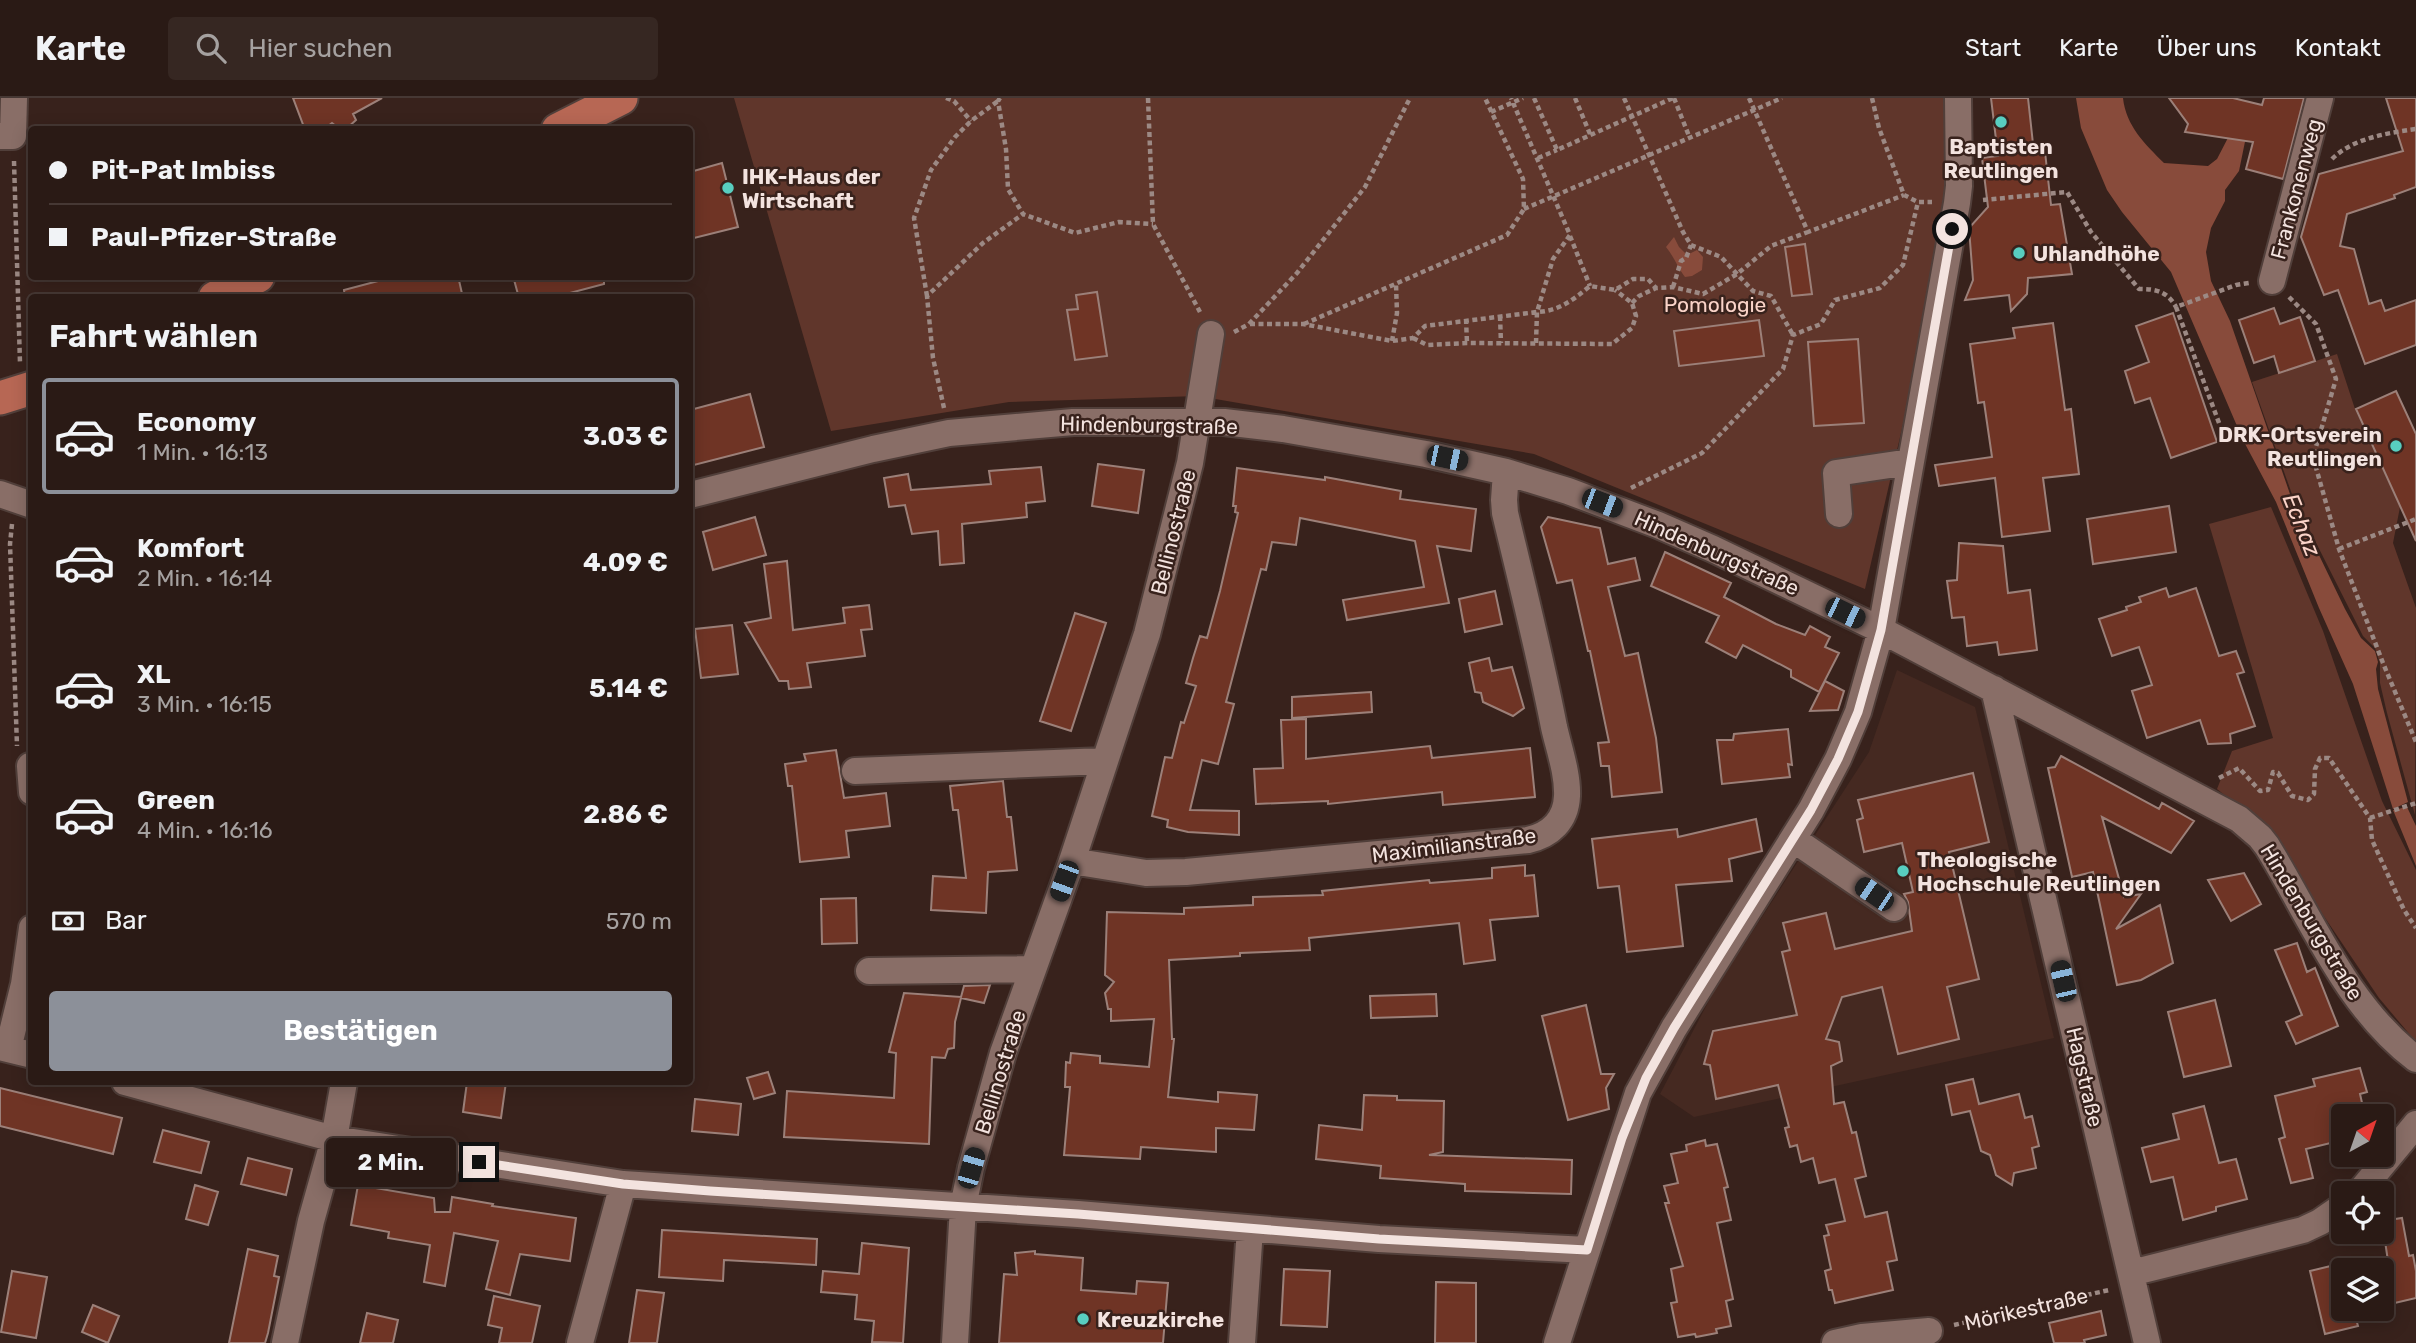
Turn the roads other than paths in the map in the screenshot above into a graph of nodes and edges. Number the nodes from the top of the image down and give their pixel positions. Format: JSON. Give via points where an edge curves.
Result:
{"nodes":[{"id":1,"x":14,"y":98,"type":"edge"},
{"id":2,"x":621,"y":98,"type":"edge"},
{"id":3,"x":1958,"y":98,"type":"edge"},
{"id":4,"x":2320,"y":98,"type":"edge"},
{"id":5,"x":566,"y":126,"type":"edge"},
{"id":6,"x":6,"y":136,"type":"edge"},
{"id":7,"x":2272,"y":281,"type":"road end"},
{"id":8,"x":1211,"y":334,"type":"road end"},
{"id":9,"x":1199,"y":421,"type":"junction"},
{"id":10,"x":1910,"y":462,"type":"junction"},
{"id":11,"x":1506,"y":472,"type":"junction"},
{"id":12,"x":693,"y":494,"type":"edge"},
{"id":13,"x":1839,"y":514,"type":"dead end"},
{"id":14,"x":1881,"y":630,"type":"junction"},
{"id":15,"x":1994,"y":689,"type":"junction"},
{"id":16,"x":1104,"y":761,"type":"junction"},
{"id":17,"x":855,"y":771,"type":"dead end"},
{"id":18,"x":1793,"y":839,"type":"junction"},
{"id":19,"x":1072,"y":861,"type":"junction"},
{"id":20,"x":1894,"y":908,"type":"dead end"},
{"id":21,"x":28,"y":956,"type":"edge"},
{"id":22,"x":1033,"y":969,"type":"junction"},
{"id":23,"x":869,"y":971,"type":"dead end"},
{"id":24,"x":13,"y":1050,"type":"edge"},
{"id":25,"x":2416,"y":1059,"type":"edge"},
{"id":26,"x":136,"y":1085,"type":"edge"},
{"id":27,"x":343,"y":1085,"type":"edge"},
{"id":28,"x":2416,"y":1124,"type":"edge"},
{"id":29,"x":334,"y":1139,"type":"junction"},
{"id":30,"x":2369,"y":1181,"type":"edge"},
{"id":31,"x":623,"y":1184,"type":"junction"},
{"id":32,"x":963,"y":1207,"type":"junction"},
{"id":33,"x":2331,"y":1214,"type":"edge"},
{"id":34,"x":1250,"y":1229,"type":"junction"},
{"id":35,"x":1587,"y":1250,"type":"junction"},
{"id":36,"x":2133,"y":1279,"type":"junction"},
{"id":37,"x":1929,"y":1331,"type":"road end"},
{"id":38,"x":285,"y":1343,"type":"edge"},
{"id":39,"x":580,"y":1343,"type":"edge"},
{"id":40,"x":956,"y":1343,"type":"edge"},
{"id":41,"x":1241,"y":1343,"type":"edge"},
{"id":42,"x":1557,"y":1343,"type":"edge"},
{"id":43,"x":1835,"y":1343,"type":"edge"},
{"id":44,"x":2147,"y":1343,"type":"edge"}],
"edges":[{"from":1,"to":6,"type":"street"},
{"from":2,"to":5,"type":"main road"},
{"from":3,"to":10,"type":"street","via":[[1957,203]]},
{"from":4,"to":7,"type":"street","name":"Frankonenweg"},
{"from":8,"to":9,"type":"street","name":"Bellinostraße"},
{"from":9,"to":11,"type":"street","name":"Hindenburgstraße","via":[[1283,429]]},
{"from":9,"to":12,"type":"street","name":"Hindenburgstraße","via":[[1073,422],[949,433]]},
{"from":9,"to":16,"type":"street","name":"Bellinostraße","via":[[1160,591]]},
{"from":10,"to":13,"type":"street","via":[[1836,473]]},
{"from":10,"to":14,"type":"street"},
{"from":11,"to":14,"type":"street","name":"Hindenburgstraße","via":[[1602,503],[1702,544]]},
{"from":11,"to":19,"type":"street","name":"Maximilianstraße","via":[[1506,513],[1567,796],[1558,824],[1528,840],[1186,872],[1146,873]]},
{"from":14,"to":15,"type":"street","name":"Hindenburgstraße"},
{"from":14,"to":18,"type":"street","via":[[1849,735]]},
{"from":15,"to":25,"type":"street","name":"Hindenburgstraße","via":[[2224,810],[2260,837],[2360,1002]]},
{"from":15,"to":36,"type":"street","name":"Hagstraße"},
{"from":16,"to":17,"type":"street"},
{"from":16,"to":19,"type":"street","name":"Bellinostraße"},
{"from":18,"to":20,"type":"street"},
{"from":18,"to":35,"type":"street","via":[[1643,1083]]},
{"from":19,"to":22,"type":"street","name":"Bellinostraße"},
{"from":21,"to":24,"type":"street"},
{"from":22,"to":23,"type":"street"},
{"from":22,"to":32,"type":"street","name":"Bellinostraße","via":[[993,1085]]},
{"from":26,"to":29,"type":"street"},
{"from":27,"to":29,"type":"street"},
{"from":28,"to":30,"type":"street"},
{"from":29,"to":31,"type":"street"},
{"from":29,"to":38,"type":"street"},
{"from":31,"to":32,"type":"street"},
{"from":31,"to":39,"type":"street"},
{"from":32,"to":34,"type":"street"},
{"from":32,"to":40,"type":"street","name":"Bellinostraße"},
{"from":33,"to":36,"type":"street","via":[[2303,1230]]},
{"from":34,"to":35,"type":"street"},
{"from":34,"to":41,"type":"street"},
{"from":35,"to":42,"type":"street"},
{"from":36,"to":44,"type":"street","name":"Hagstraße"},
{"from":37,"to":43,"type":"street"}]}
